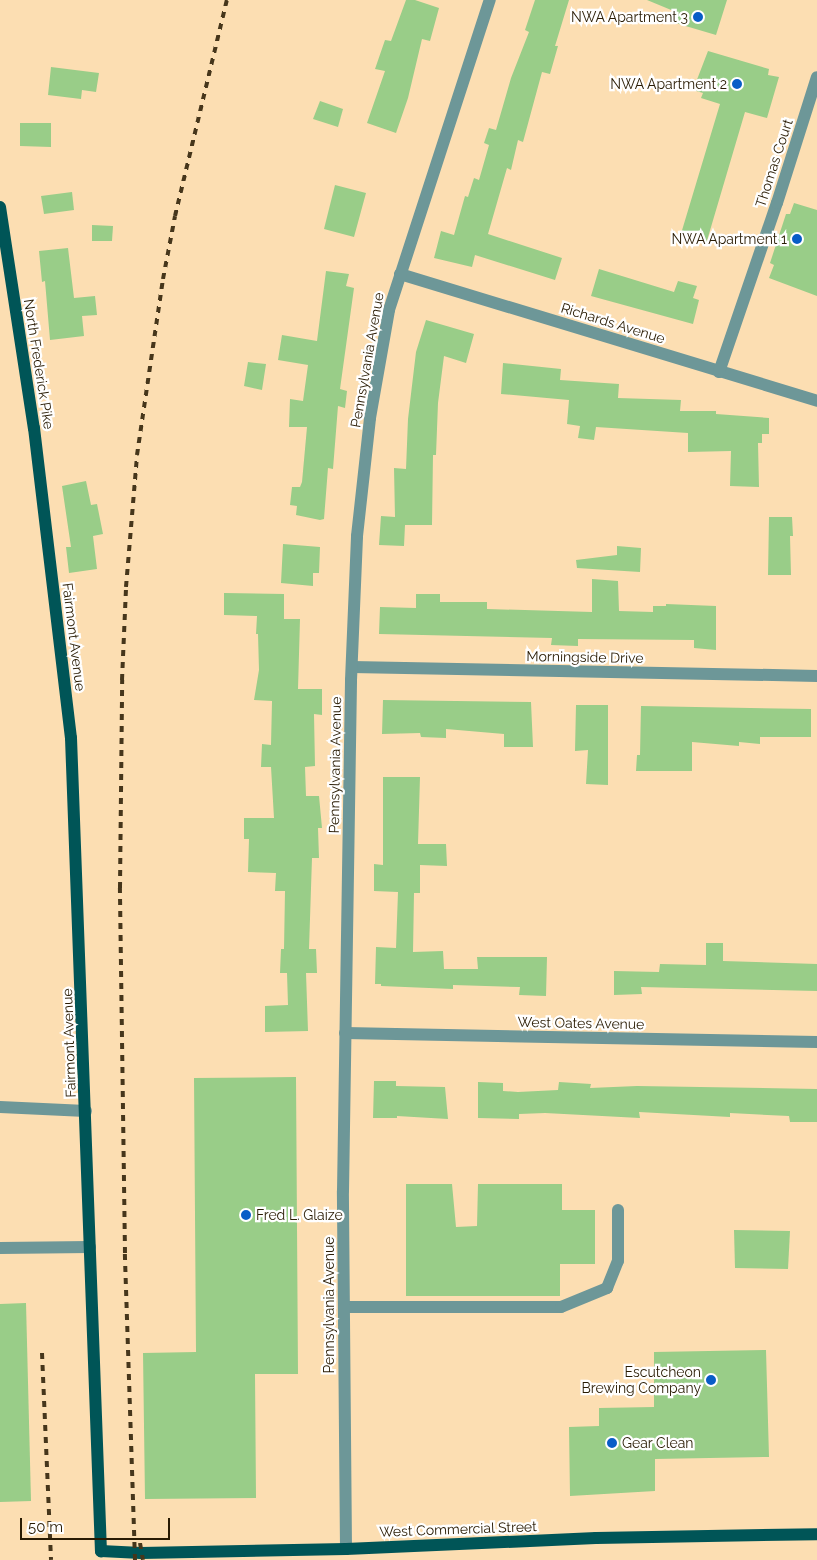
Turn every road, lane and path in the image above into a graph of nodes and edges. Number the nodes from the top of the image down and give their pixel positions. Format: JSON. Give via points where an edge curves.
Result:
{"nodes":[{"id":1,"x":490,"y":0,"type":"edge"},
{"id":2,"x":817,"y":77,"type":"edge"},
{"id":3,"x":0,"y":207,"type":"edge"},
{"id":4,"x":400,"y":274,"type":"junction"},
{"id":5,"x":719,"y":372,"type":"junction"},
{"id":6,"x":817,"y":401,"type":"edge"},
{"id":7,"x":46,"y":527,"type":"joint"},
{"id":8,"x":352,"y":667,"type":"junction"},
{"id":9,"x":817,"y":676,"type":"edge"},
{"id":10,"x":346,"y":1033,"type":"junction"},
{"id":11,"x":817,"y":1042,"type":"edge"},
{"id":12,"x":0,"y":1107,"type":"edge"},
{"id":13,"x":86,"y":1112,"type":"junction"},
{"id":14,"x":618,"y":1210,"type":"dead end"},
{"id":15,"x":1,"y":1247,"type":"edge"},
{"id":16,"x":90,"y":1247,"type":"junction"},
{"id":17,"x":344,"y":1307,"type":"junction"},
{"id":18,"x":817,"y":1534,"type":"edge"},
{"id":19,"x":346,"y":1549,"type":"junction"},
{"id":20,"x":101,"y":1556,"type":"edge"}],
"edges":[{"from":1,"to":4,"type":"street","name":"Pennsylvania Avenue"},
{"from":2,"to":5,"type":"street","name":"Thomas Court"},
{"from":3,"to":7,"type":"main road","name":"North Frederick Pike"},
{"from":4,"to":5,"type":"street","name":"Richards Avenue"},
{"from":4,"to":8,"type":"street","name":"Pennsylvania Avenue","via":[[389,310],[369,429],[358,536]]},
{"from":5,"to":6,"type":"street","name":"Richards Avenue"},
{"from":7,"to":13,"type":"main road","name":"Fairmont Avenue","via":[[71,738]]},
{"from":8,"to":9,"type":"street","name":"Morningside Drive"},
{"from":8,"to":10,"type":"street","name":"Pennsylvania Avenue"},
{"from":10,"to":11,"type":"street","name":"West Oates Avenue"},
{"from":10,"to":17,"type":"street","name":"Pennsylvania Avenue"},
{"from":12,"to":13,"type":"street"},
{"from":13,"to":16,"type":"main road","name":"Fairmont Avenue"},
{"from":14,"to":17,"type":"street","via":[[618,1262],[607,1288],[561,1307]]},
{"from":15,"to":16,"type":"street"},
{"from":16,"to":20,"type":"main road","name":"Fairmont Avenue"},
{"from":17,"to":19,"type":"street","name":"Pennsylvania Avenue"},
{"from":18,"to":19,"type":"main road","name":"West Commercial Street","via":[[596,1538]]},
{"from":19,"to":20,"type":"main road","name":"West Commercial Street"}]}
